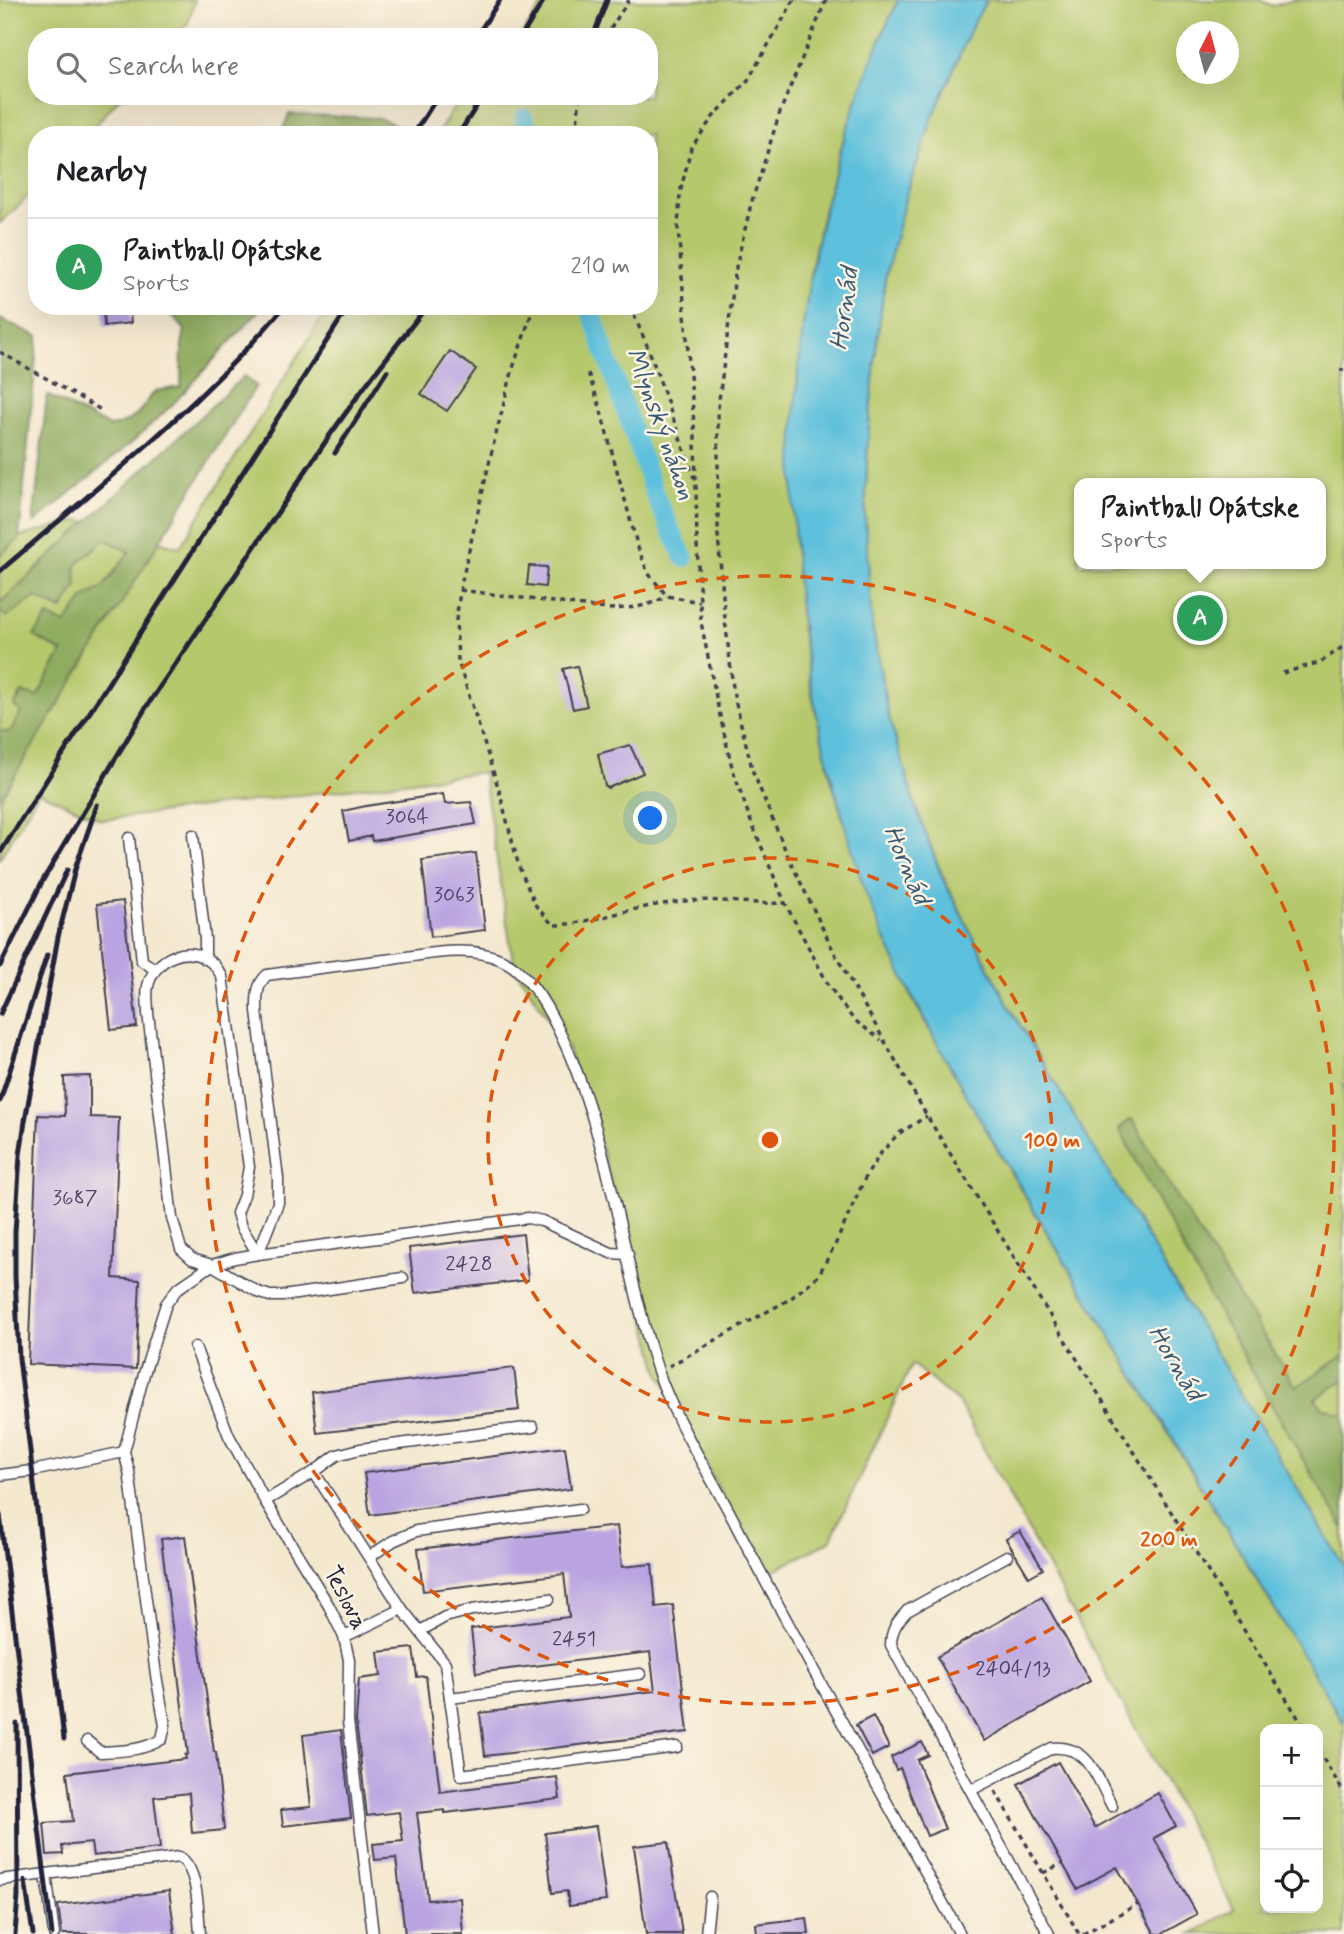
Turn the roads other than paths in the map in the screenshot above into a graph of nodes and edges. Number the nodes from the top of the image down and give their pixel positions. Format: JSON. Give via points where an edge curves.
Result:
{"nodes":[{"id":1,"x":193,"y":835,"type":"dead end"},
{"id":2,"x":130,"y":838,"type":"dead end"},
{"id":3,"x":205,"y":959,"type":"junction"},
{"id":4,"x":155,"y":969,"type":"junction"},
{"id":5,"x":258,"y":1254,"type":"junction"},
{"id":6,"x":628,"y":1255,"type":"junction"},
{"id":7,"x":212,"y":1265,"type":"junction"},
{"id":8,"x":403,"y":1278,"type":"dead end"},
{"id":9,"x":195,"y":1348,"type":"dead end"},
{"id":10,"x":533,"y":1427,"type":"dead end"},
{"id":11,"x":124,"y":1452,"type":"junction"},
{"id":12,"x":314,"y":1472,"type":"junction"},
{"id":13,"x":0,"y":1475,"type":"edge"},
{"id":14,"x":265,"y":1501,"type":"junction"},
{"id":15,"x":580,"y":1509,"type":"dead end"},
{"id":16,"x":1007,"y":1556,"type":"dead end"},
{"id":17,"x":369,"y":1557,"type":"junction"},
{"id":18,"x":548,"y":1599,"type":"dead end"},
{"id":19,"x":402,"y":1609,"type":"junction"},
{"id":20,"x":420,"y":1631,"type":"junction"},
{"id":21,"x":344,"y":1637,"type":"junction"},
{"id":22,"x":640,"y":1674,"type":"dead end"},
{"id":23,"x":450,"y":1698,"type":"junction"},
{"id":24,"x":87,"y":1741,"type":"dead end"},
{"id":25,"x":677,"y":1747,"type":"dead end"},
{"id":26,"x":971,"y":1790,"type":"junction"},
{"id":27,"x":1112,"y":1806,"type":"dead end"},
{"id":28,"x":46,"y":1874,"type":"junction"},
{"id":29,"x":0,"y":1880,"type":"edge"},
{"id":30,"x":710,"y":1897,"type":"dead end"},
{"id":31,"x":54,"y":1934,"type":"edge"},
{"id":32,"x":201,"y":1934,"type":"edge"},
{"id":33,"x":373,"y":1934,"type":"edge"},
{"id":34,"x":706,"y":1934,"type":"edge"},
{"id":35,"x":960,"y":1934,"type":"edge"},
{"id":36,"x":1049,"y":1934,"type":"edge"}],
"edges":[{"from":1,"to":3,"type":"lane"},
{"from":2,"to":4,"type":"lane","via":[[142,961]]},
{"from":3,"to":4,"type":"lane","via":[[184,953],[167,958]]},
{"from":3,"to":5,"type":"lane","via":[[222,976],[249,1167],[237,1213]]},
{"from":4,"to":7,"type":"lane","via":[[147,987],[148,1013],[172,1218],[181,1249]]},
{"from":5,"to":6,"type":"lane","via":[[528,1218],[611,1253]]},
{"from":5,"to":6,"type":"lane","via":[[278,1203],[257,1012],[261,981],[267,975],[471,952],[514,967],[545,1003],[582,1083]]},
{"from":5,"to":7,"type":"lane"},
{"from":6,"to":35,"type":"lane","via":[[659,1372],[674,1409]]},
{"from":7,"to":8,"type":"lane","via":[[270,1296]]},
{"from":7,"to":11,"type":"lane","via":[[177,1289],[166,1304]]},
{"from":9,"to":14,"type":"lane","name":"Teslova","via":[[229,1436]]},
{"from":10,"to":12,"type":"lane","via":[[360,1449],[337,1455]]},
{"from":11,"to":13,"type":"lane"},
{"from":11,"to":24,"type":"lane","via":[[165,1725],[162,1740],[128,1751],[100,1752]]},
{"from":12,"to":14,"type":"lane"},
{"from":12,"to":17,"type":"lane"},
{"from":14,"to":21,"type":"lane","name":"Teslova"},
{"from":15,"to":17,"type":"lane","via":[[416,1531]]},
{"from":16,"to":26,"type":"lane","via":[[907,1611],[891,1636],[891,1645]]},
{"from":17,"to":19,"type":"lane"},
{"from":18,"to":20,"type":"lane","via":[[444,1617]]},
{"from":19,"to":20,"type":"lane"},
{"from":19,"to":21,"type":"lane"},
{"from":20,"to":23,"type":"lane","via":[[445,1663]]},
{"from":21,"to":33,"type":"lane","name":"Teslova","via":[[349,1660],[348,1721]]},
{"from":22,"to":23,"type":"lane"},
{"from":23,"to":25,"type":"lane","via":[[461,1775]]},
{"from":26,"to":27,"type":"lane","via":[[1052,1748],[1065,1747],[1088,1760]]},
{"from":26,"to":36,"type":"lane"},
{"from":28,"to":29,"type":"lane"},
{"from":28,"to":31,"type":"lane"},
{"from":28,"to":32,"type":"lane","via":[[178,1857],[186,1861],[194,1879]]},
{"from":30,"to":34,"type":"lane"}]}
